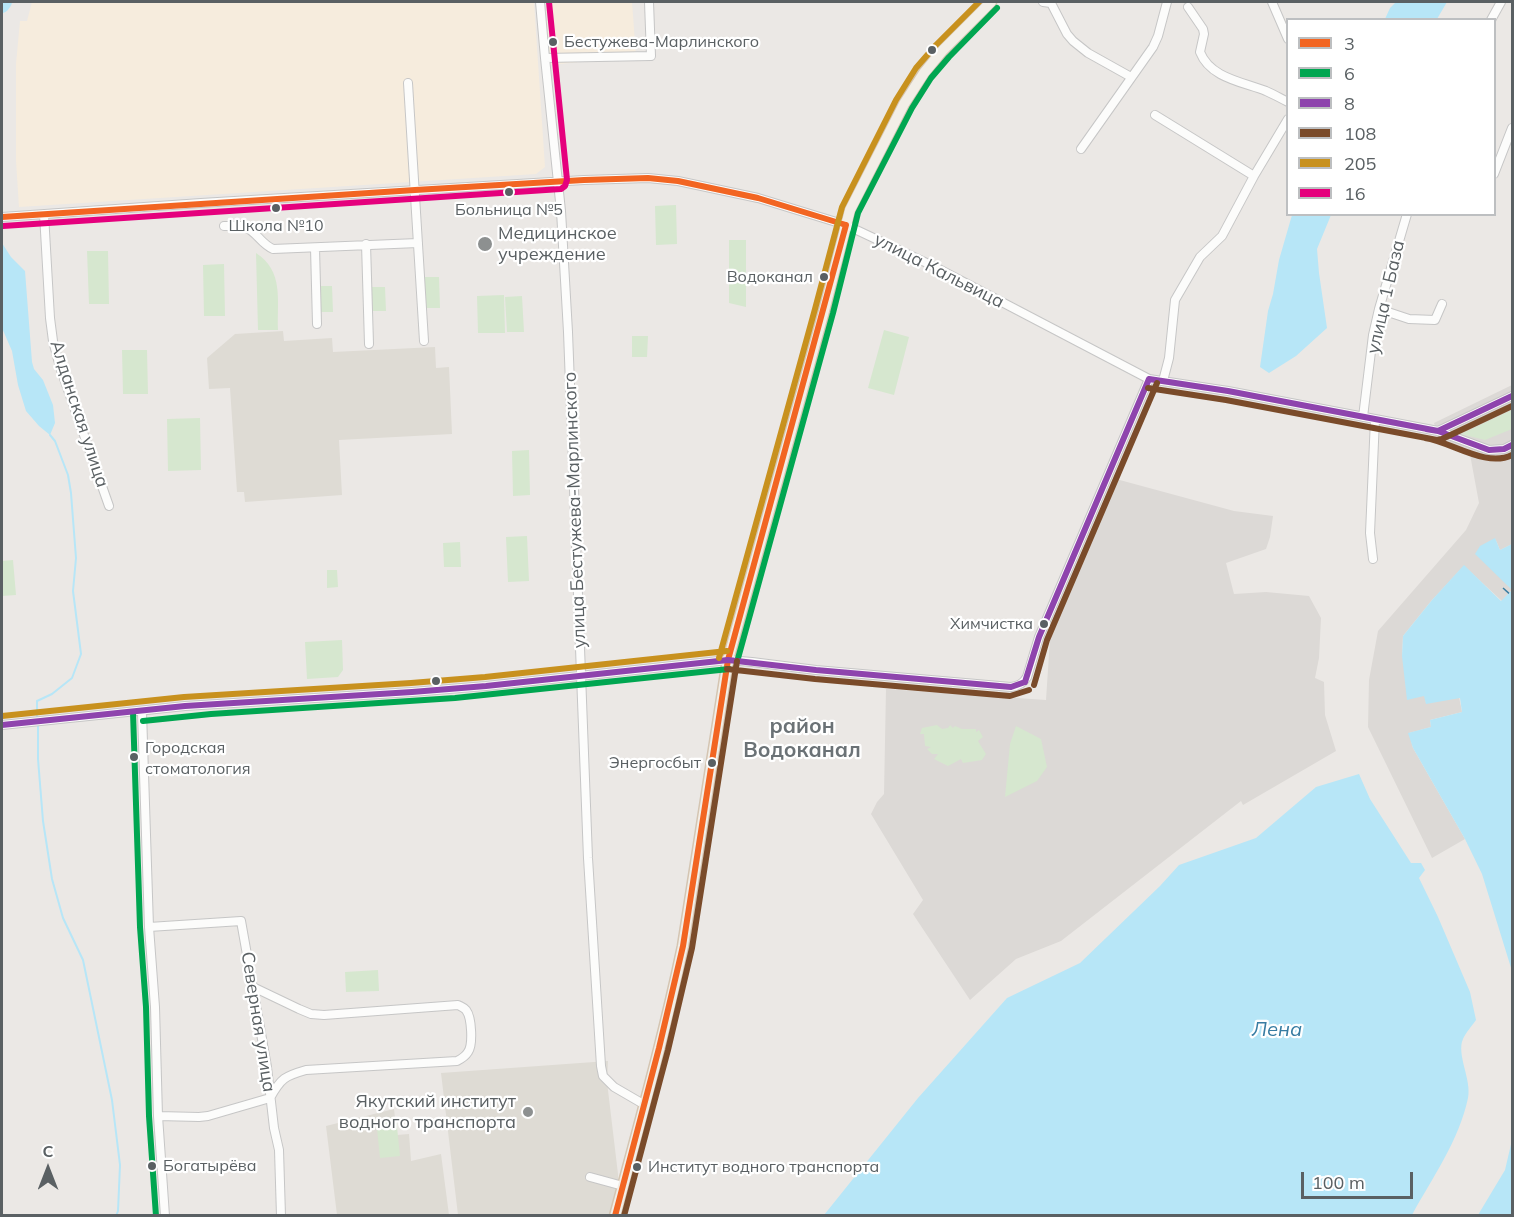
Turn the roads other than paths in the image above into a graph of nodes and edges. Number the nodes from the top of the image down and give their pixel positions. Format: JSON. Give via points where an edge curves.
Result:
{"nodes":[{"id":1,"x":540,"y":2,"type":"edge"},
{"id":2,"x":649,"y":2,"type":"edge"},
{"id":3,"x":991,"y":2,"type":"edge"},
{"id":4,"x":1050,"y":2,"type":"edge"},
{"id":5,"x":1167,"y":2,"type":"edge"},
{"id":6,"x":1272,"y":2,"type":"edge"},
{"id":7,"x":1501,"y":2,"type":"edge"},
{"id":8,"x":1188,"y":7,"type":"dead end"},
{"id":9,"x":1492,"y":18,"type":"edge"},
{"id":10,"x":1286,"y":37,"type":"edge"},
{"id":11,"x":545,"y":58,"type":"junction"},
{"id":12,"x":1131,"y":77,"type":"junction"},
{"id":13,"x":408,"y":83,"type":"dead end"},
{"id":14,"x":1286,"y":101,"type":"edge"},
{"id":15,"x":1155,"y":115,"type":"dead end"},
{"id":16,"x":1286,"y":121,"type":"edge"},
{"id":17,"x":1512,"y":128,"type":"edge"},
{"id":18,"x":1081,"y":149,"type":"dead end"},
{"id":19,"x":1496,"y":169,"type":"edge"},
{"id":20,"x":1254,"y":176,"type":"junction"},
{"id":21,"x":558,"y":182,"type":"junction"},
{"id":22,"x":415,"y":190,"type":"junction"},
{"id":23,"x":44,"y":214,"type":"junction"},
{"id":24,"x":1406,"y":216,"type":"edge"},
{"id":25,"x":2,"y":217,"type":"edge"},
{"id":26,"x":846,"y":225,"type":"junction"},
{"id":27,"x":224,"y":226,"type":"dead end"},
{"id":28,"x":417,"y":243,"type":"junction"},
{"id":29,"x":366,"y":244,"type":"junction"},
{"id":30,"x":315,"y":248,"type":"junction"},
{"id":31,"x":1442,"y":304,"type":"dead end"},
{"id":32,"x":1379,"y":309,"type":"junction"},
{"id":33,"x":317,"y":324,"type":"dead end"},
{"id":34,"x":424,"y":341,"type":"dead end"},
{"id":35,"x":369,"y":344,"type":"dead end"},
{"id":36,"x":1149,"y":379,"type":"junction"},
{"id":37,"x":1162,"y":381,"type":"junction"},
{"id":38,"x":1512,"y":396,"type":"edge"},
{"id":39,"x":1363,"y":417,"type":"junction"},
{"id":40,"x":1375,"y":419,"type":"junction"},
{"id":41,"x":1438,"y":431,"type":"junction"},
{"id":42,"x":1512,"y":445,"type":"edge"},
{"id":43,"x":109,"y":506,"type":"dead end"},
{"id":44,"x":1373,"y":559,"type":"dead end"},
{"id":45,"x":728,"y":660,"type":"junction"},
{"id":46,"x":581,"y":676,"type":"junction"},
{"id":47,"x":142,"y":712,"type":"junction"},
{"id":48,"x":2,"y":724,"type":"edge"},
{"id":49,"x":149,"y":927,"type":"junction"},
{"id":50,"x":253,"y":987,"type":"junction"},
{"id":51,"x":270,"y":1098,"type":"junction"},
{"id":52,"x":645,"y":1105,"type":"junction"},
{"id":53,"x":158,"y":1116,"type":"junction"},
{"id":54,"x":590,"y":1176,"type":"dead end"},
{"id":55,"x":623,"y":1186,"type":"junction"},
{"id":56,"x":165,"y":1215,"type":"edge"},
{"id":57,"x":281,"y":1215,"type":"edge"},
{"id":58,"x":615,"y":1215,"type":"edge"}],
"edges":[{"from":1,"to":11,"type":"street","name":"улица Бестужева-Марлинского"},
{"from":2,"to":11,"type":"street","via":[[651,56]]},
{"from":3,"to":26,"type":"main road","via":[[924,73],[904,104]]},
{"from":4,"to":12,"type":"street","via":[[1073,41]]},
{"from":5,"to":12,"type":"street","via":[[1155,42]]},
{"from":6,"to":10,"type":"street"},
{"from":7,"to":9,"type":"street"},
{"from":8,"to":14,"type":"street","via":[[1203,29],[1202,56],[1217,73]]},
{"from":11,"to":21,"type":"street","name":"улица Бестужева-Марлинского"},
{"from":12,"to":18,"type":"street"},
{"from":13,"to":22,"type":"street"},
{"from":15,"to":20,"type":"street"},
{"from":16,"to":20,"type":"street"},
{"from":17,"to":19,"type":"street"},
{"from":20,"to":37,"type":"street","via":[[1222,236],[1200,257],[1175,300],[1169,358]]},
{"from":21,"to":22,"type":"street","name":"улица Кальвица"},
{"from":21,"to":26,"type":"street","name":"улица Кальвица","via":[[648,178],[678,181],[758,198]]},
{"from":21,"to":46,"type":"street","name":"улица Бестужева-Марлинского","via":[[568,332]]},
{"from":22,"to":23,"type":"street","name":"улица Кальвица"},
{"from":22,"to":28,"type":"street"},
{"from":23,"to":25,"type":"street","name":"улица Кальвица"},
{"from":23,"to":43,"type":"street","name":"Алданская улица","via":[[53,341]]},
{"from":24,"to":32,"type":"street","name":"улица 1 База"},
{"from":26,"to":36,"type":"street","name":"улица Кальвица"},
{"from":26,"to":45,"type":"main road"},
{"from":27,"to":30,"type":"street","via":[[248,228],[273,249]]},
{"from":28,"to":29,"type":"street"},
{"from":28,"to":34,"type":"street"},
{"from":29,"to":30,"type":"street"},
{"from":29,"to":35,"type":"street"},
{"from":30,"to":33,"type":"street"},
{"from":31,"to":32,"type":"street","via":[[1435,320],[1409,319]]},
{"from":32,"to":39,"type":"street","name":"улица 1 База"},
{"from":36,"to":37,"type":"street","name":"улица Кальвица"},
{"from":36,"to":45,"type":"street","via":[[1039,637],[1025,682],[1011,687]]},
{"from":37,"to":39,"type":"street","name":"улица Кальвица"},
{"from":38,"to":41,"type":"street"},
{"from":39,"to":40,"type":"street","name":"улица Кальвица"},
{"from":40,"to":41,"type":"street","name":"улица Кальвица"},
{"from":40,"to":44,"type":"street","via":[[1370,533]]},
{"from":41,"to":42,"type":"street","name":"улица Кальвица","via":[[1489,450]]},
{"from":45,"to":46,"type":"street"},
{"from":45,"to":52,"type":"main road","via":[[683,946]]},
{"from":46,"to":47,"type":"street"},
{"from":46,"to":52,"type":"street","name":"улица Бестужева-Марлинского","via":[[601,1066],[603,1076],[614,1087]]},
{"from":47,"to":48,"type":"street"},
{"from":47,"to":49,"type":"street"},
{"from":49,"to":50,"type":"street","name":"Северная улица","via":[[242,921]]},
{"from":49,"to":53,"type":"street","via":[[156,1007]]},
{"from":50,"to":51,"type":"street","name":"Северная улица"},
{"from":50,"to":51,"type":"street","via":[[312,1014],[458,1005],[470,1018],[469,1051],[457,1061],[306,1070],[279,1082]]},
{"from":51,"to":53,"type":"street","via":[[199,1118]]},
{"from":51,"to":57,"type":"street","name":"Северная улица","via":[[279,1150]]},
{"from":52,"to":55,"type":"main road"},
{"from":53,"to":56,"type":"street"},
{"from":54,"to":55,"type":"street"},
{"from":55,"to":58,"type":"main road"}]}
